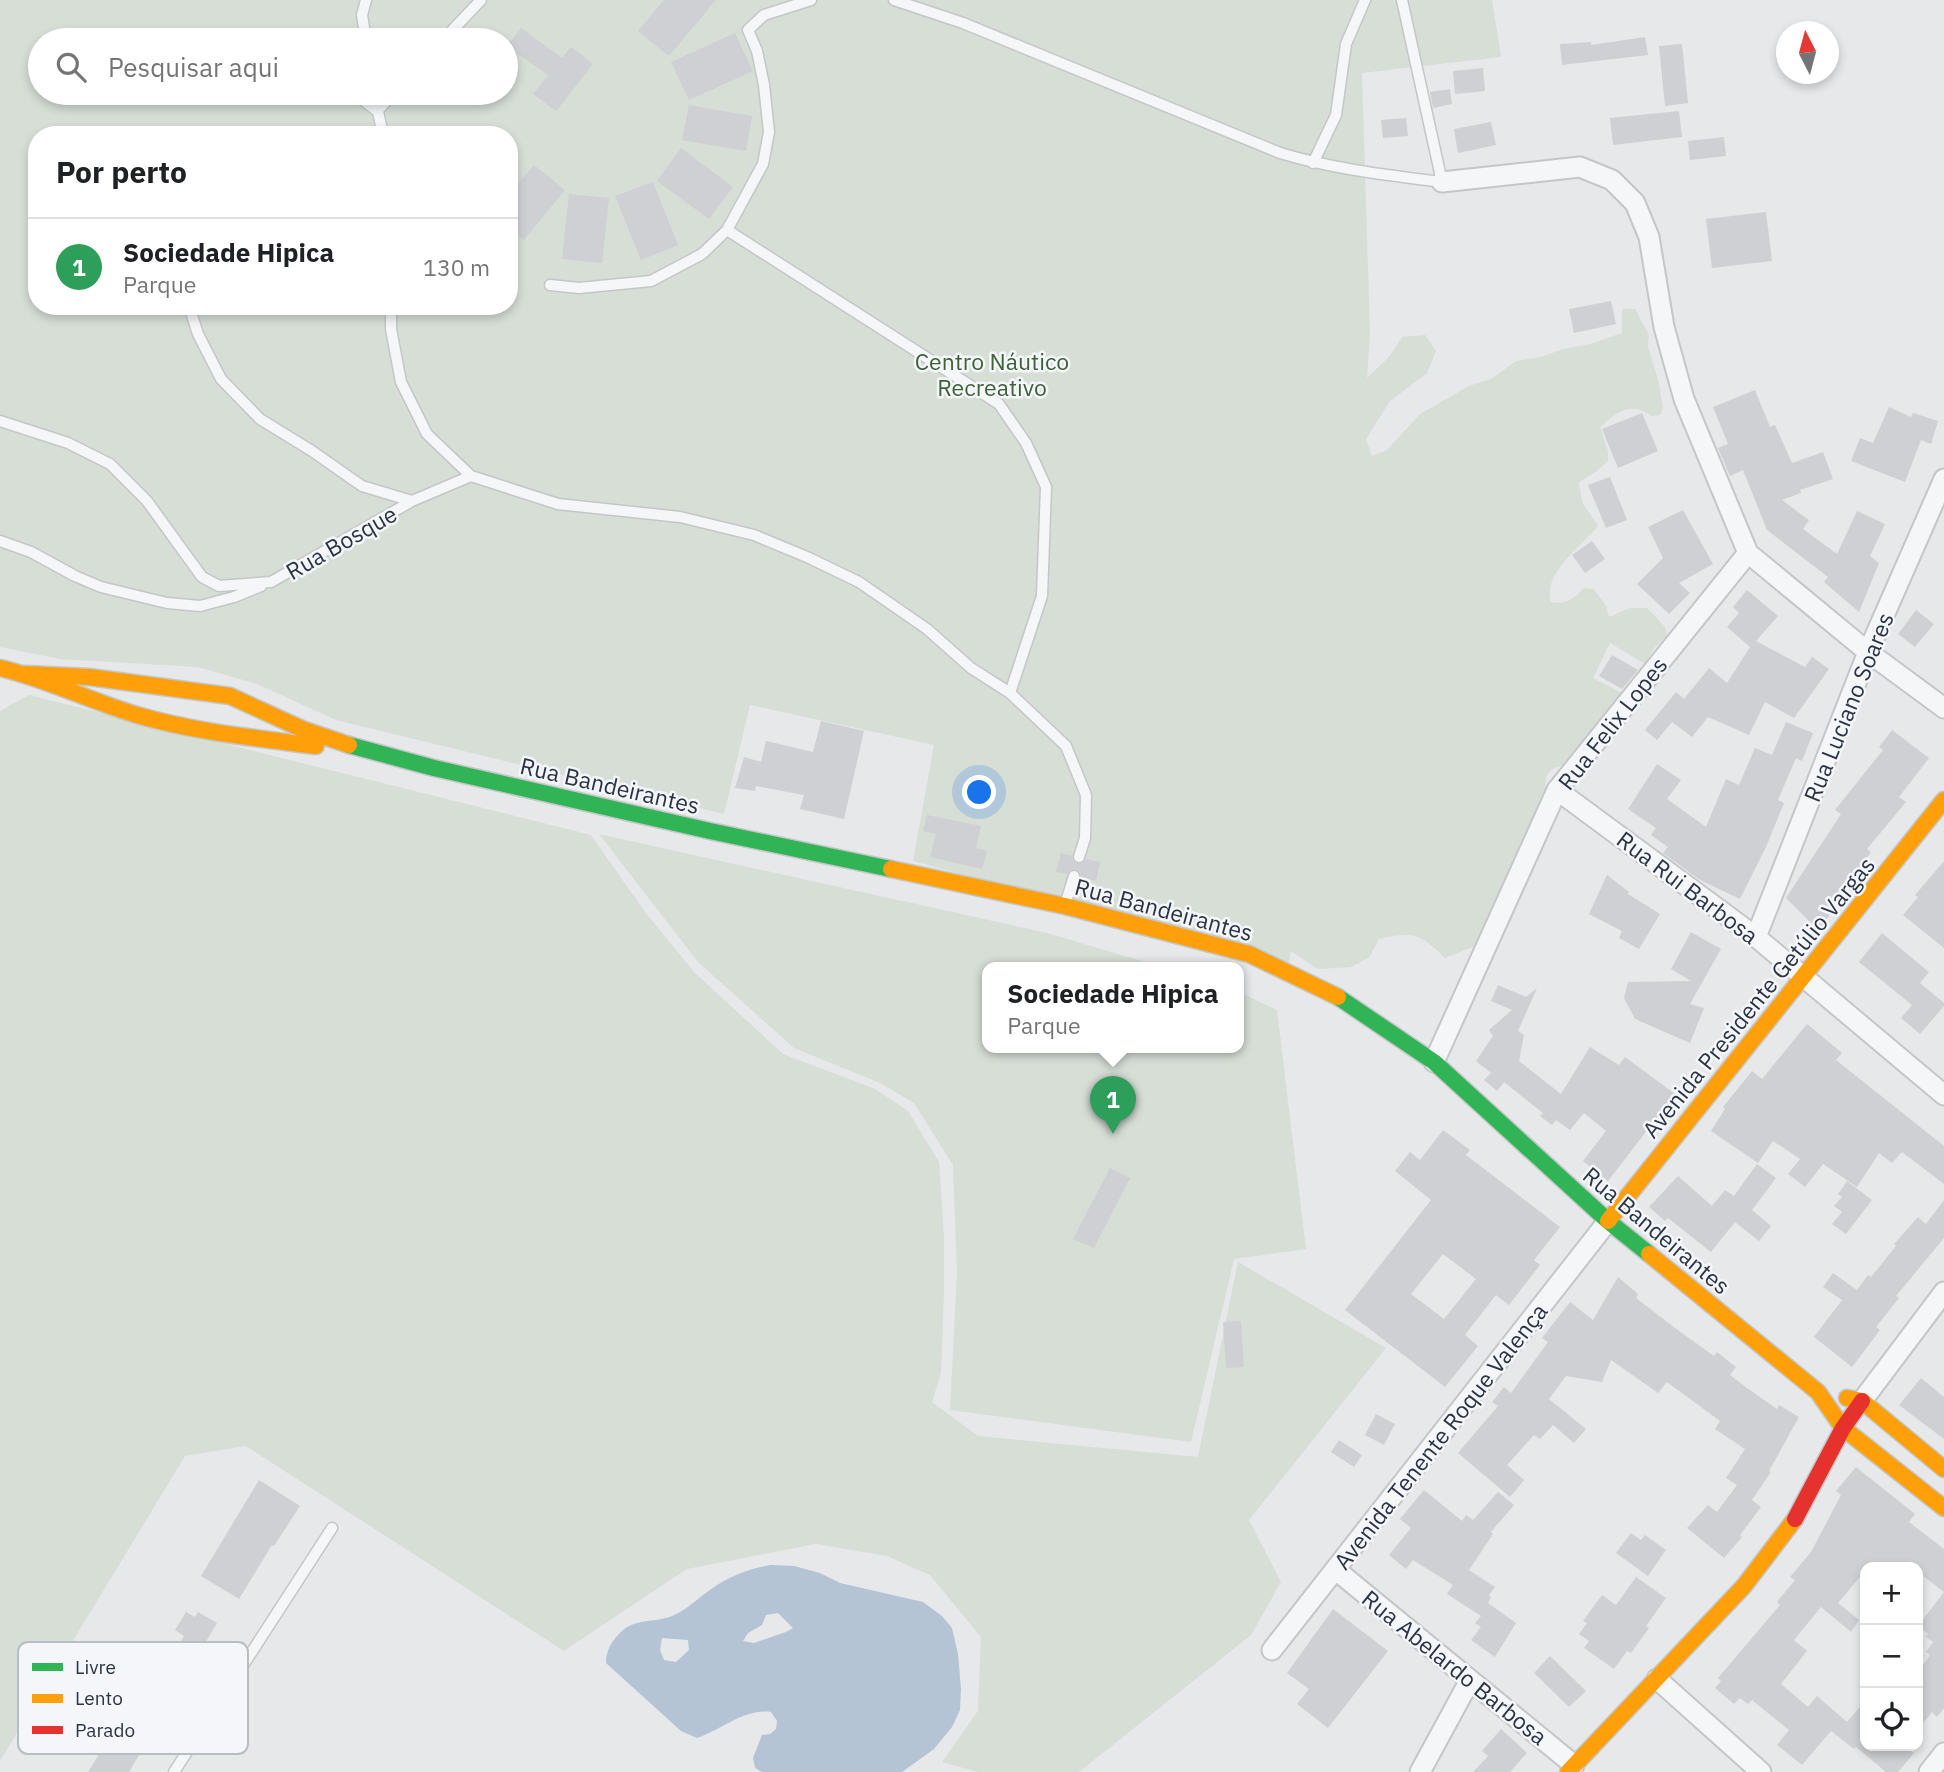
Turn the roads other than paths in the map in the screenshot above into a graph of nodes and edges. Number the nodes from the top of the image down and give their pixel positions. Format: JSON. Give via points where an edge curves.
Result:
{"nodes":[{"id":1,"x":366,"y":0,"type":"edge"},
{"id":2,"x":481,"y":0,"type":"edge"},
{"id":3,"x":810,"y":0,"type":"edge"},
{"id":4,"x":894,"y":0,"type":"edge"},
{"id":5,"x":1365,"y":0,"type":"edge"},
{"id":6,"x":1402,"y":0,"type":"edge"},
{"id":7,"x":364,"y":28,"type":"edge"},
{"id":8,"x":454,"y":28,"type":"edge"},
{"id":9,"x":369,"y":105,"type":"edge"},
{"id":10,"x":376,"y":105,"type":"edge"},
{"id":11,"x":383,"y":105,"type":"edge"},
{"id":12,"x":377,"y":111,"type":"junction"},
{"id":13,"x":381,"y":126,"type":"edge"},
{"id":14,"x":1313,"y":163,"type":"junction"},
{"id":15,"x":1442,"y":182,"type":"junction"},
{"id":16,"x":727,"y":230,"type":"junction"},
{"id":17,"x":550,"y":285,"type":"dead end"},
{"id":18,"x":192,"y":315,"type":"edge"},
{"id":19,"x":391,"y":315,"type":"edge"},
{"id":20,"x":0,"y":421,"type":"edge"},
{"id":21,"x":471,"y":476,"type":"junction"},
{"id":22,"x":1944,"y":479,"type":"edge"},
{"id":23,"x":412,"y":501,"type":"junction"},
{"id":24,"x":0,"y":541,"type":"edge"},
{"id":25,"x":1748,"y":553,"type":"junction"},
{"id":26,"x":271,"y":582,"type":"junction"},
{"id":27,"x":1868,"y":652,"type":"junction"},
{"id":28,"x":0,"y":668,"type":"edge"},
{"id":29,"x":26,"y":674,"type":"junction"},
{"id":30,"x":1010,"y":693,"type":"junction"},
{"id":31,"x":1944,"y":708,"type":"edge"},
{"id":32,"x":363,"y":750,"type":"junction"},
{"id":33,"x":1557,"y":790,"type":"junction"},
{"id":34,"x":1944,"y":800,"type":"edge"},
{"id":35,"x":1079,"y":857,"type":"dead end"},
{"id":36,"x":1074,"y":876,"type":"dead end"},
{"id":37,"x":1065,"y":905,"type":"junction"},
{"id":38,"x":1756,"y":937,"type":"junction"},
{"id":39,"x":1803,"y":976,"type":"junction"},
{"id":40,"x":1434,"y":1062,"type":"junction"},
{"id":41,"x":1944,"y":1095,"type":"edge"},
{"id":42,"x":1608,"y":1221,"type":"junction"},
{"id":43,"x":1944,"y":1292,"type":"edge"},
{"id":44,"x":1818,"y":1392,"type":"junction"},
{"id":45,"x":1862,"y":1401,"type":"junction"},
{"id":46,"x":1843,"y":1428,"type":"junction"},
{"id":47,"x":1944,"y":1469,"type":"edge"},
{"id":48,"x":1944,"y":1508,"type":"edge"},
{"id":49,"x":332,"y":1528,"type":"dead end"},
{"id":50,"x":1336,"y":1570,"type":"junction"},
{"id":51,"x":1272,"y":1650,"type":"dead end"},
{"id":52,"x":248,"y":1658,"type":"edge"},
{"id":53,"x":1657,"y":1679,"type":"junction"},
{"id":54,"x":1470,"y":1680,"type":"junction"},
{"id":55,"x":1944,"y":1753,"type":"edge"},
{"id":56,"x":186,"y":1754,"type":"edge"},
{"id":57,"x":1571,"y":1768,"type":"edge"},
{"id":58,"x":174,"y":1772,"type":"edge"},
{"id":59,"x":1420,"y":1772,"type":"edge"},
{"id":60,"x":1761,"y":1772,"type":"edge"},
{"id":61,"x":1929,"y":1772,"type":"edge"}],
"edges":[{"from":1,"to":7,"type":"lane"},
{"from":2,"to":8,"type":"lane"},
{"from":3,"to":16,"type":"lane","via":[[764,15],[748,30],[764,85],[768,132],[763,164]]},
{"from":4,"to":14,"type":"lane","via":[[963,23]]},
{"from":5,"to":14,"type":"lane","via":[[1346,44],[1336,115]]},
{"from":6,"to":15,"type":"lane"},
{"from":9,"to":12,"type":"lane"},
{"from":10,"to":12,"type":"lane"},
{"from":11,"to":12,"type":"lane"},
{"from":12,"to":13,"type":"lane"},
{"from":14,"to":15,"type":"lane"},
{"from":15,"to":25,"type":"street","via":[[1580,167],[1612,180],[1635,203],[1649,237],[1664,327],[1684,399]]},
{"from":16,"to":17,"type":"lane","via":[[702,254],[651,281],[579,288]]},
{"from":16,"to":30,"type":"lane","via":[[999,404],[1026,443],[1046,486],[1042,596]]},
{"from":18,"to":23,"type":"lane","via":[[221,379],[260,419],[362,486]]},
{"from":19,"to":21,"type":"lane","via":[[401,382],[427,434]]},
{"from":20,"to":26,"type":"lane","name":"Rua Bosque","via":[[68,443],[110,464],[148,500],[202,577],[219,586]]},
{"from":21,"to":23,"type":"lane","name":"Rua Bosque"},
{"from":21,"to":30,"type":"lane","via":[[558,504],[680,517],[754,535],[797,552],[859,582]]},
{"from":22,"to":27,"type":"street","name":"Rua Luciano Soares"},
{"from":23,"to":26,"type":"lane","name":"Rua Bosque"},
{"from":24,"to":26,"type":"lane","name":"Rua Bosque","via":[[101,587],[167,603],[200,606]]},
{"from":25,"to":27,"type":"street"},
{"from":25,"to":33,"type":"street","name":"Rua Felix Lopes"},
{"from":27,"to":31,"type":"street"},
{"from":27,"to":38,"type":"street","name":"Rua Luciano Soares"},
{"from":28,"to":29,"type":"street","name":"Rua Bandeirantes"},
{"from":29,"to":32,"type":"street","name":"Rua Bandeirantes","via":[[134,714],[188,728]]},
{"from":29,"to":32,"type":"street","name":"Rua Bandeirantes","via":[[89,677],[230,696]]},
{"from":30,"to":35,"type":"lane","via":[[1066,746],[1086,795]]},
{"from":32,"to":37,"type":"street","name":"Rua Bandeirantes","via":[[710,831]]},
{"from":33,"to":38,"type":"street","name":"Rua Rui Barbosa"},
{"from":33,"to":40,"type":"street","name":"Rua Felix Lopes"},
{"from":34,"to":39,"type":"street","name":"Avenida Presidente Getúlio Vargas"},
{"from":36,"to":37,"type":"lane"},
{"from":37,"to":40,"type":"street","name":"Rua Bandeirantes","via":[[1249,954],[1331,992]]},
{"from":38,"to":39,"type":"street","name":"Rua Rui Barbosa"},
{"from":39,"to":41,"type":"street","name":"Rua Rui Barbosa"},
{"from":39,"to":42,"type":"street","name":"Avenida Presidente Getúlio Vargas"},
{"from":40,"to":42,"type":"street","name":"Rua Bandeirantes"},
{"from":42,"to":44,"type":"street","name":"Rua Bandeirantes"},
{"from":42,"to":50,"type":"street","name":"Avenida Tenente Roque Valença"},
{"from":43,"to":45,"type":"street"},
{"from":44,"to":45,"type":"street","name":"Rua Bandeirantes"},
{"from":44,"to":46,"type":"street","name":"Rua Bandeirantes"},
{"from":45,"to":46,"type":"street"},
{"from":45,"to":47,"type":"street","name":"Rua Bandeirantes"},
{"from":46,"to":48,"type":"street","name":"Rua Bandeirantes"},
{"from":46,"to":53,"type":"street","via":[[1795,1519],[1744,1586]]},
{"from":49,"to":52,"type":"lane"},
{"from":50,"to":51,"type":"street","name":"Avenida Tenente Roque Valença"},
{"from":50,"to":54,"type":"street","name":"Rua Abelardo Barbosa"},
{"from":53,"to":57,"type":"street"},
{"from":53,"to":60,"type":"street"},
{"from":54,"to":57,"type":"street","name":"Rua Abelardo Barbosa"},
{"from":54,"to":59,"type":"street"},
{"from":55,"to":61,"type":"street"},
{"from":56,"to":58,"type":"lane"}]}
